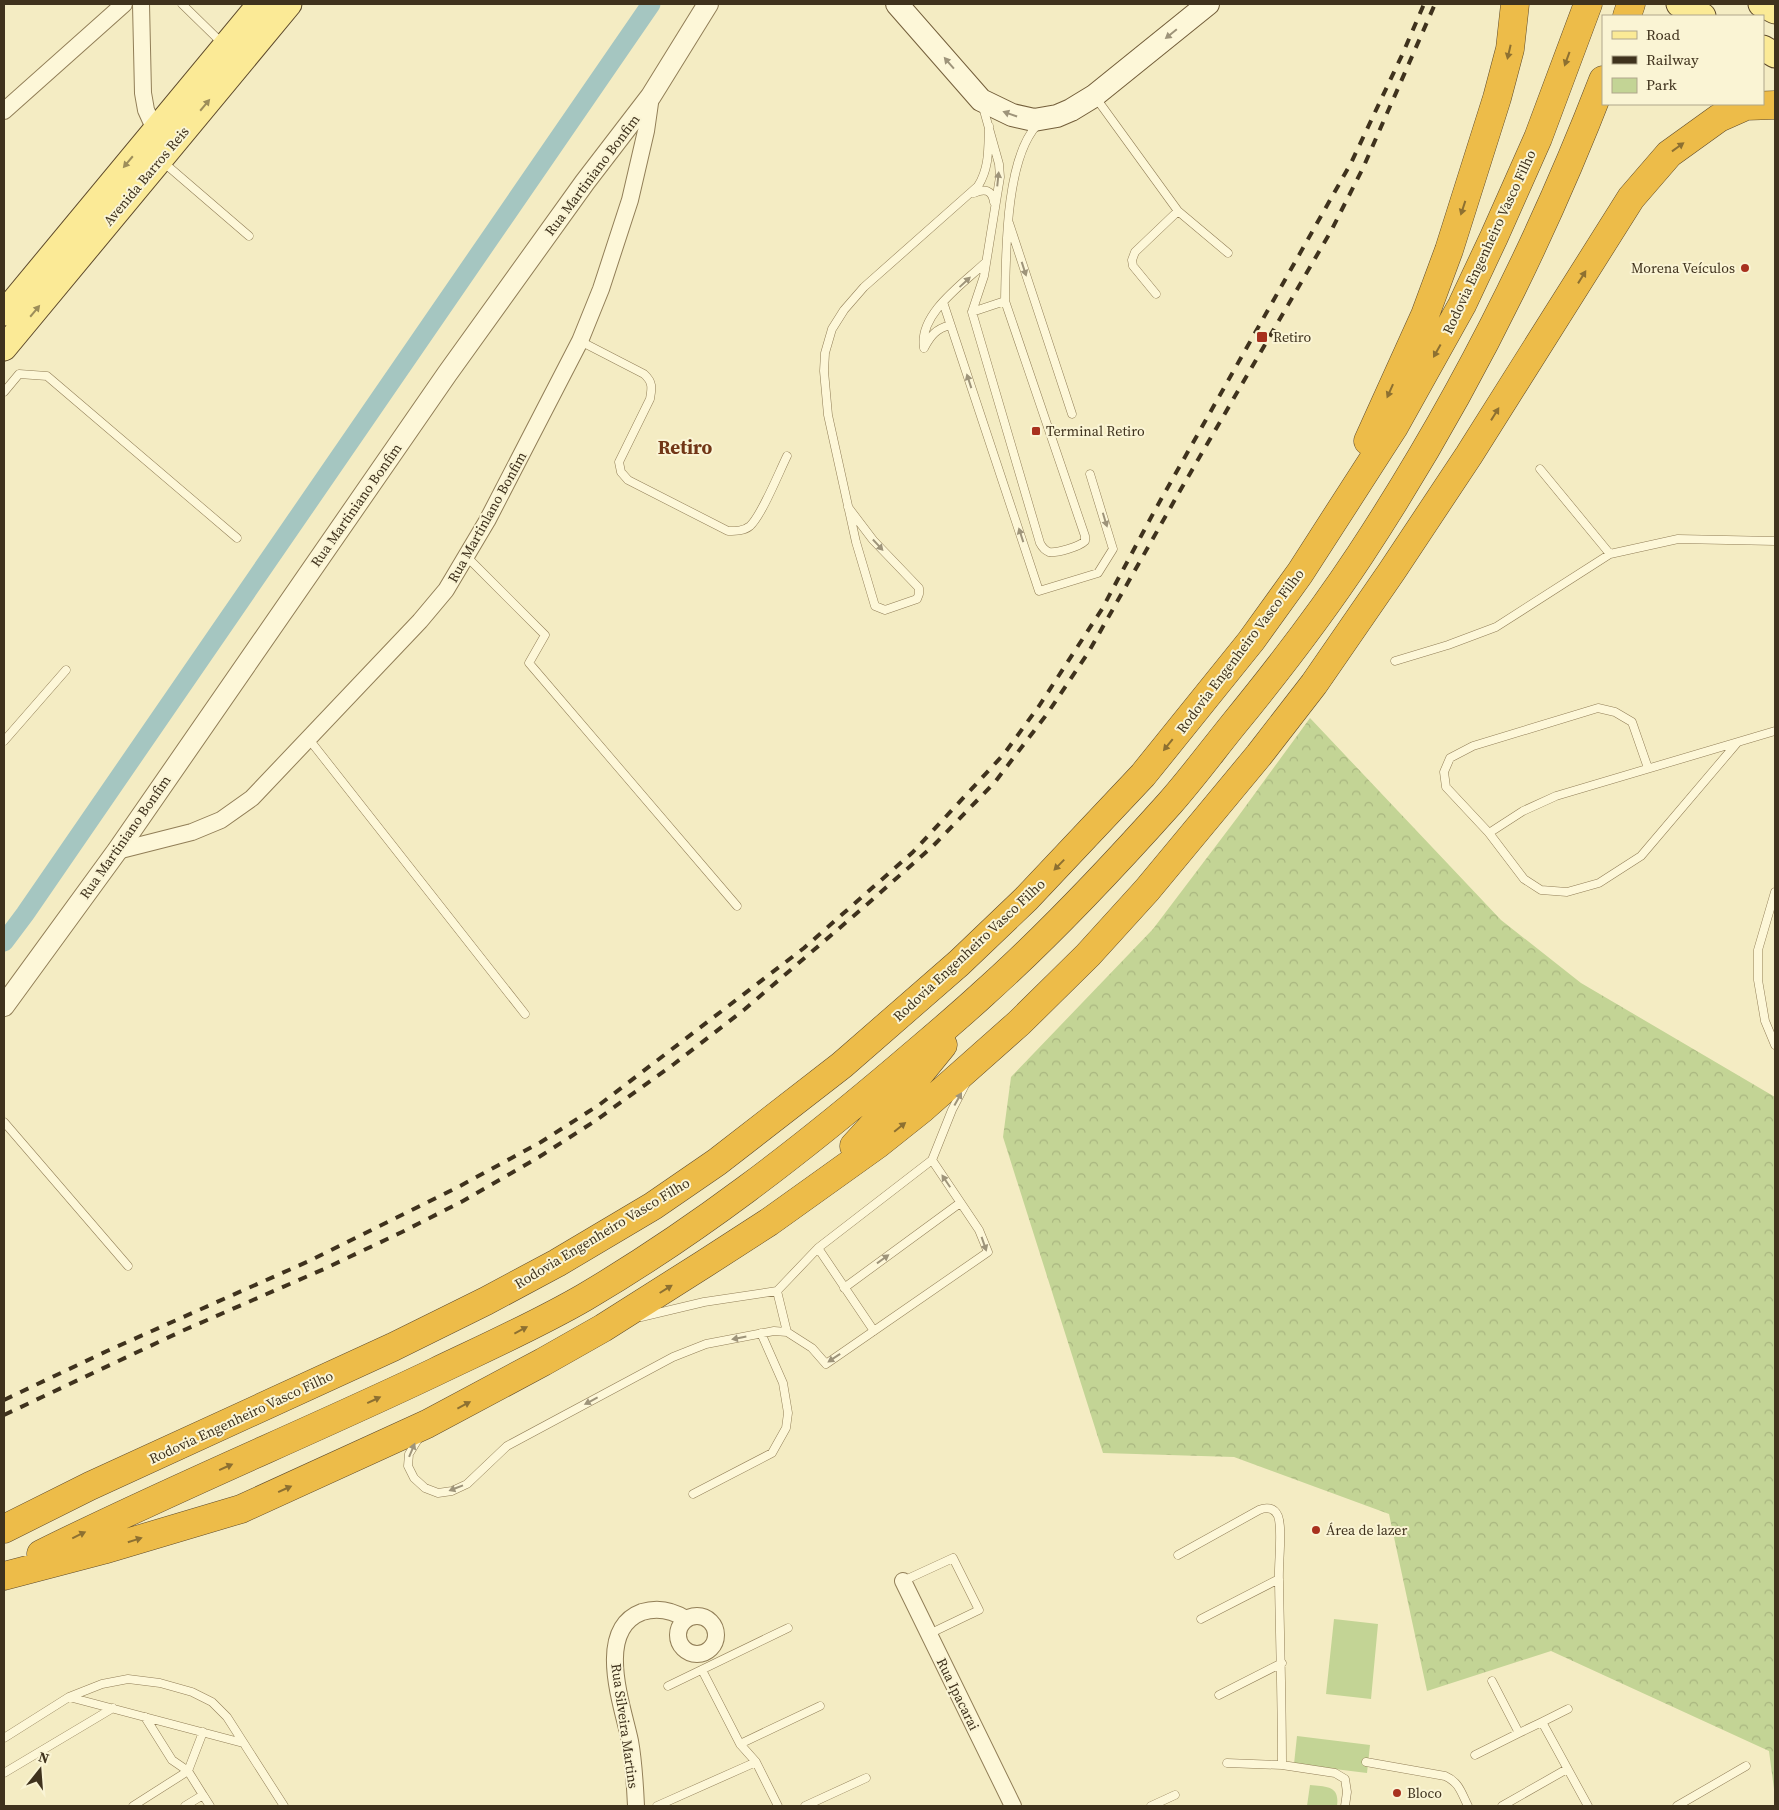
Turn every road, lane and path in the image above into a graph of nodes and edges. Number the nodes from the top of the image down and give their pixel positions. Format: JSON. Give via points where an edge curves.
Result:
{"nodes":[{"id":1,"x":141,"y":4,"type":"edge"},
{"id":2,"x":182,"y":4,"type":"edge"},
{"id":3,"x":260,"y":4,"type":"edge"},
{"id":4,"x":289,"y":4,"type":"edge"},
{"id":5,"x":708,"y":4,"type":"edge"},
{"id":6,"x":897,"y":4,"type":"edge"},
{"id":7,"x":1208,"y":4,"type":"edge"},
{"id":8,"x":1515,"y":4,"type":"edge"},
{"id":9,"x":1679,"y":4,"type":"edge"},
{"id":10,"x":1761,"y":4,"type":"edge"},
{"id":11,"x":116,"y":6,"type":"edge"},
{"id":12,"x":1586,"y":8,"type":"edge"},
{"id":13,"x":1775,"y":11,"type":"edge"},
{"id":14,"x":1700,"y":15,"type":"edge"},
{"id":15,"x":224,"y":46,"type":"junction"},
{"id":16,"x":1602,"y":83,"type":"edge"},
{"id":17,"x":651,"y":96,"type":"junction"},
{"id":18,"x":1094,"y":96,"type":"junction"},
{"id":19,"x":981,"y":100,"type":"junction"},
{"id":20,"x":1775,"y":106,"type":"edge"},
{"id":21,"x":4,"y":111,"type":"edge"},
{"id":22,"x":1042,"y":120,"type":"junction"},
{"id":23,"x":989,"y":126,"type":"junction"},
{"id":24,"x":155,"y":130,"type":"junction"},
{"id":25,"x":160,"y":160,"type":"junction"},
{"id":26,"x":971,"y":194,"type":"junction"},
{"id":27,"x":994,"y":204,"type":"junction"},
{"id":28,"x":1178,"y":211,"type":"junction"},
{"id":29,"x":1009,"y":223,"type":"junction"},
{"id":30,"x":249,"y":236,"type":"dead end"},
{"id":31,"x":1228,"y":253,"type":"dead end"},
{"id":32,"x":986,"y":262,"type":"junction"},
{"id":33,"x":1156,"y":294,"type":"dead end"},
{"id":34,"x":1005,"y":301,"type":"junction"},
{"id":35,"x":943,"y":302,"type":"junction"},
{"id":36,"x":972,"y":312,"type":"junction"},
{"id":37,"x":4,"y":313,"type":"edge"},
{"id":38,"x":950,"y":325,"type":"junction"},
{"id":39,"x":580,"y":341,"type":"junction"},
{"id":40,"x":4,"y":348,"type":"edge"},
{"id":41,"x":4,"y":392,"type":"edge"},
{"id":42,"x":1072,"y":414,"type":"dead end"},
{"id":43,"x":787,"y":456,"type":"dead end"},
{"id":44,"x":1540,"y":469,"type":"dead end"},
{"id":45,"x":1090,"y":474,"type":"dead end"},
{"id":46,"x":848,"y":506,"type":"junction"},
{"id":47,"x":1326,"y":534,"type":"junction"},
{"id":48,"x":237,"y":538,"type":"dead end"},
{"id":49,"x":1775,"y":541,"type":"edge"},
{"id":50,"x":1610,"y":554,"type":"junction"},
{"id":51,"x":467,"y":557,"type":"junction"},
{"id":52,"x":1394,"y":661,"type":"dead end"},
{"id":53,"x":66,"y":670,"type":"dead end"},
{"id":54,"x":1775,"y":731,"type":"edge"},
{"id":55,"x":308,"y":738,"type":"junction"},
{"id":56,"x":4,"y":741,"type":"edge"},
{"id":57,"x":1738,"y":742,"type":"junction"},
{"id":58,"x":1648,"y":768,"type":"junction"},
{"id":59,"x":1489,"y":833,"type":"junction"},
{"id":60,"x":117,"y":850,"type":"junction"},
{"id":61,"x":1775,"y":892,"type":"edge"},
{"id":62,"x":737,"y":906,"type":"dead end"},
{"id":63,"x":986,"y":992,"type":"junction"},
{"id":64,"x":4,"y":1006,"type":"edge"},
{"id":65,"x":525,"y":1014,"type":"dead end"},
{"id":66,"x":1775,"y":1045,"type":"edge"},
{"id":67,"x":980,"y":1058,"type":"junction"},
{"id":68,"x":4,"y":1122,"type":"edge"},
{"id":69,"x":932,"y":1160,"type":"junction"},
{"id":70,"x":810,"y":1193,"type":"junction"},
{"id":71,"x":960,"y":1202,"type":"junction"},
{"id":72,"x":818,"y":1248,"type":"junction"},
{"id":73,"x":128,"y":1266,"type":"dead end"},
{"id":74,"x":844,"y":1288,"type":"junction"},
{"id":75,"x":777,"y":1291,"type":"junction"},
{"id":76,"x":603,"y":1328,"type":"junction"},
{"id":77,"x":874,"y":1331,"type":"junction"},
{"id":78,"x":787,"y":1332,"type":"junction"},
{"id":79,"x":761,"y":1333,"type":"junction"},
{"id":80,"x":428,"y":1424,"type":"junction"},
{"id":81,"x":693,"y":1494,"type":"dead end"},
{"id":82,"x":4,"y":1529,"type":"edge"},
{"id":83,"x":1178,"y":1555,"type":"dead end"},
{"id":84,"x":4,"y":1574,"type":"edge"},
{"id":85,"x":1279,"y":1579,"type":"junction"},
{"id":86,"x":903,"y":1581,"type":"joint"},
{"id":87,"x":686,"y":1619,"type":"dead end"},
{"id":88,"x":1201,"y":1620,"type":"dead end"},
{"id":89,"x":788,"y":1628,"type":"dead end"},
{"id":90,"x":929,"y":1634,"type":"junction"},
{"id":91,"x":1282,"y":1663,"type":"junction"},
{"id":92,"x":702,"y":1670,"type":"junction"},
{"id":93,"x":1492,"y":1681,"type":"dead end"},
{"id":94,"x":668,"y":1686,"type":"dead end"},
{"id":95,"x":1219,"y":1695,"type":"dead end"},
{"id":96,"x":69,"y":1697,"type":"junction"},
{"id":97,"x":820,"y":1706,"type":"dead end"},
{"id":98,"x":113,"y":1708,"type":"junction"},
{"id":99,"x":1568,"y":1709,"type":"dead end"},
{"id":100,"x":146,"y":1717,"type":"junction"},
{"id":101,"x":1542,"y":1722,"type":"junction"},
{"id":102,"x":202,"y":1732,"type":"junction"},
{"id":103,"x":1519,"y":1733,"type":"junction"},
{"id":104,"x":4,"y":1738,"type":"edge"},
{"id":105,"x":243,"y":1743,"type":"junction"},
{"id":106,"x":740,"y":1744,"type":"junction"},
{"id":107,"x":1475,"y":1755,"type":"dead end"},
{"id":108,"x":756,"y":1762,"type":"junction"},
{"id":109,"x":1366,"y":1762,"type":"dead end"},
{"id":110,"x":1227,"y":1763,"type":"dead end"},
{"id":111,"x":1282,"y":1765,"type":"junction"},
{"id":112,"x":1746,"y":1766,"type":"dead end"},
{"id":113,"x":1567,"y":1769,"type":"junction"},
{"id":114,"x":188,"y":1771,"type":"junction"},
{"id":115,"x":4,"y":1773,"type":"edge"},
{"id":116,"x":866,"y":1778,"type":"dead end"},
{"id":117,"x":204,"y":1795,"type":"junction"},
{"id":118,"x":1175,"y":1795,"type":"dead end"},
{"id":119,"x":133,"y":1806,"type":"edge"},
{"id":120,"x":185,"y":1806,"type":"edge"},
{"id":121,"x":210,"y":1806,"type":"edge"},
{"id":122,"x":284,"y":1806,"type":"edge"},
{"id":123,"x":636,"y":1806,"type":"edge"},
{"id":124,"x":658,"y":1806,"type":"edge"},
{"id":125,"x":778,"y":1806,"type":"edge"},
{"id":126,"x":805,"y":1806,"type":"edge"},
{"id":127,"x":1013,"y":1806,"type":"edge"},
{"id":128,"x":1152,"y":1806,"type":"edge"},
{"id":129,"x":1345,"y":1806,"type":"edge"},
{"id":130,"x":1468,"y":1806,"type":"edge"},
{"id":131,"x":1502,"y":1806,"type":"edge"},
{"id":132,"x":1588,"y":1806,"type":"edge"},
{"id":133,"x":1677,"y":1806,"type":"edge"}],
"edges":[{"from":1,"to":24,"type":"street","via":[[142,93]]},
{"from":2,"to":15,"type":"lane"},
{"from":3,"to":15,"type":"main road","name":"Avenida Barros Reis"},
{"from":25,"to":4,"type":"main road","name":"Avenida Barros Reis","one_way":true},
{"from":5,"to":17,"type":"street","name":"Rua Martiniano Bonfim"},
{"from":19,"to":6,"type":"main road","one_way":true},
{"from":7,"to":18,"type":"main road","one_way":true},
{"from":8,"to":47,"type":"highway","one_way":true,"via":[[1510,49],[1497,98],[1449,250],[1425,316]]},
{"from":9,"to":14,"type":"main road"},
{"from":10,"to":13,"type":"main road"},
{"from":11,"to":21,"type":"street"},
{"from":12,"to":47,"type":"highway","name":"Rodovia Engenheiro Vasco Filho","one_way":true,"via":[[1538,138],[1462,306],[1394,428]]},
{"from":15,"to":24,"type":"main road","name":"Avenida Barros Reis"},
{"from":16,"to":63,"type":"highway","via":[[1575,153],[1509,297],[1424,451],[1360,556],[1285,661],[1173,800],[1062,918]]},
{"from":17,"to":39,"type":"street","name":"Rua Martinlano Bonfim","via":[[630,200]]},
{"from":17,"to":60,"type":"street","name":"Rua Martiniano Bonfim","via":[[447,374]]},
{"from":18,"to":22,"type":"main road","via":[[1071,110]]},
{"from":18,"to":28,"type":"lane"},
{"from":22,"to":19,"type":"main road","one_way":true,"via":[[1012,115]]},
{"from":19,"to":23,"type":"lane"},
{"from":67,"to":20,"type":"highway","one_way":true,"via":[[1095,948],[1229,792],[1314,684],[1469,455],[1631,198],[1669,154],[1718,118],[1746,106]]},
{"from":22,"to":29,"type":"lane","via":[[1031,131],[1022,152],[1011,197]]},
{"from":23,"to":26,"type":"lane","via":[[987,166]]},
{"from":27,"to":23,"type":"lane","one_way":true,"via":[[1000,177]]},
{"from":24,"to":37,"type":"main road","name":"Avenida Barros Reis","one_way":true},
{"from":25,"to":30,"type":"lane"},
{"from":40,"to":25,"type":"main road","name":"Avenida Barros Reis","one_way":true},
{"from":26,"to":27,"type":"lane","via":[[989,191]]},
{"from":26,"to":46,"type":"lane","via":[[864,288],[832,329],[825,353],[825,393]]},
{"from":27,"to":32,"type":"lane"},
{"from":28,"to":31,"type":"lane"},
{"from":28,"to":33,"type":"lane","via":[[1135,252],[1132,260],[1133,266]]},
{"from":29,"to":34,"type":"lane"},
{"from":29,"to":42,"type":"lane","one_way":true},
{"from":35,"to":32,"type":"lane","one_way":true},
{"from":32,"to":36,"type":"lane"},
{"from":34,"to":36,"type":"lane"},
{"from":34,"to":36,"type":"lane","via":[[1085,536],[1079,546],[1050,552],[1042,548]]},
{"from":35,"to":38,"type":"lane"},
{"from":35,"to":38,"type":"lane","via":[[932,313],[923,340],[924,348],[936,330]]},
{"from":45,"to":38,"type":"lane","one_way":true,"via":[[1113,549],[1098,573],[1038,591]]},
{"from":39,"to":43,"type":"lane","via":[[650,379],[650,399],[619,462],[621,472],[628,480],[728,532],[738,531],[749,527],[757,517]]},
{"from":39,"to":51,"type":"street","name":"Rua Martinlano Bonfim"},
{"from":41,"to":48,"type":"lane","via":[[19,374],[47,376]]},
{"from":44,"to":50,"type":"lane"},
{"from":46,"to":46,"type":"lane","one_way":true,"via":[[873,540],[919,588],[917,599],[885,610],[876,606]]},
{"from":47,"to":82,"type":"highway","name":"Rodovia Engenheiro Vasco Filho","one_way":true,"via":[[1191,718],[1143,775],[1026,899],[863,1047],[717,1162],[653,1206],[486,1301]]},
{"from":49,"to":50,"type":"lane","via":[[1678,539]]},
{"from":50,"to":52,"type":"lane","via":[[1496,627]]},
{"from":51,"to":55,"type":"street","name":"Rua Martinlano Bonfim","via":[[446,590],[420,621]]},
{"from":51,"to":62,"type":"lane","via":[[545,636],[529,662]]},
{"from":53,"to":56,"type":"lane"},
{"from":54,"to":57,"type":"lane"},
{"from":55,"to":60,"type":"street","name":"Rua Martinlano Bonfim","via":[[252,798],[221,820],[192,832]]},
{"from":55,"to":65,"type":"lane"},
{"from":57,"to":58,"type":"lane"},
{"from":57,"to":59,"type":"lane","via":[[1641,856],[1599,883],[1568,892],[1542,890],[1524,879]]},
{"from":58,"to":59,"type":"lane","via":[[1556,796],[1523,811]]},
{"from":58,"to":59,"type":"lane","via":[[1632,722],[1615,712],[1598,708],[1473,746],[1450,758],[1444,772],[1446,788]]},
{"from":60,"to":64,"type":"street","name":"Rua Martiniano Bonfim"},
{"from":61,"to":66,"type":"lane","via":[[1758,950],[1758,980],[1764,1021]]},
{"from":63,"to":70,"type":"highway","via":[[918,1078]]},
{"from":84,"to":63,"type":"highway","one_way":true,"via":[[120,1515],[422,1378],[583,1298],[678,1238],[790,1157]]},
{"from":69,"to":67,"type":"lane","one_way":true,"via":[[952,1110]]},
{"from":70,"to":67,"type":"highway","one_way":true,"via":[[878,1144]]},
{"from":68,"to":73,"type":"lane"},
{"from":71,"to":69,"type":"lane","one_way":true},
{"from":69,"to":72,"type":"lane"},
{"from":76,"to":70,"type":"highway","one_way":true},
{"from":74,"to":71,"type":"lane","one_way":true},
{"from":71,"to":77,"type":"lane","one_way":true,"via":[[979,1230],[988,1252]]},
{"from":72,"to":74,"type":"lane"},
{"from":72,"to":75,"type":"lane"},
{"from":74,"to":77,"type":"lane"},
{"from":75,"to":76,"type":"lane","via":[[665,1310]]},
{"from":75,"to":78,"type":"lane"},
{"from":80,"to":76,"type":"highway","one_way":true},
{"from":77,"to":78,"type":"lane","one_way":true,"via":[[826,1364],[812,1348]]},
{"from":78,"to":79,"type":"lane"},
{"from":79,"to":80,"type":"lane","one_way":true,"via":[[706,1344],[673,1357],[507,1446],[467,1484],[452,1491],[438,1493],[425,1488],[414,1478],[408,1466],[409,1454]]},
{"from":79,"to":81,"type":"lane","via":[[783,1383],[788,1413],[786,1428],[772,1453]]},
{"from":84,"to":80,"type":"highway","one_way":true,"via":[[103,1550],[241,1509]]},
{"from":83,"to":85,"type":"lane","via":[[1259,1510],[1272,1509],[1280,1523]]},
{"from":85,"to":88,"type":"lane"},
{"from":85,"to":91,"type":"lane"},
{"from":86,"to":90,"type":"street","name":"Rua Ipacarai"},
{"from":86,"to":90,"type":"lane","via":[[953,1558],[979,1610]]},
{"from":87,"to":123,"type":"street","name":"Rua Silveira Martins","via":[[675,1612],[648,1610],[635,1615],[619,1636],[614,1671],[630,1742]]},
{"from":89,"to":92,"type":"lane"},
{"from":90,"to":127,"type":"street","name":"Rua Ipacarai"},
{"from":91,"to":95,"type":"lane"},
{"from":91,"to":111,"type":"lane"},
{"from":92,"to":94,"type":"lane"},
{"from":92,"to":106,"type":"lane"},
{"from":93,"to":103,"type":"lane"},
{"from":96,"to":98,"type":"lane"},
{"from":96,"to":104,"type":"lane"},
{"from":96,"to":105,"type":"lane","via":[[102,1684],[128,1679],[160,1683],[192,1692],[212,1702],[227,1716]]},
{"from":97,"to":106,"type":"lane"},
{"from":98,"to":100,"type":"lane"},
{"from":98,"to":115,"type":"lane"},
{"from":99,"to":101,"type":"lane"},
{"from":100,"to":102,"type":"lane"},
{"from":100,"to":114,"type":"lane","via":[[172,1760]]},
{"from":101,"to":103,"type":"lane"},
{"from":101,"to":113,"type":"lane"},
{"from":102,"to":105,"type":"lane"},
{"from":102,"to":114,"type":"lane"},
{"from":103,"to":107,"type":"lane"},
{"from":105,"to":122,"type":"lane"},
{"from":106,"to":108,"type":"lane"},
{"from":108,"to":124,"type":"lane"},
{"from":108,"to":125,"type":"lane"},
{"from":109,"to":130,"type":"lane","via":[[1444,1776],[1453,1780]]},
{"from":110,"to":111,"type":"lane"},
{"from":111,"to":129,"type":"lane","via":[[1336,1773],[1345,1779]]},
{"from":112,"to":133,"type":"lane"},
{"from":113,"to":131,"type":"lane"},
{"from":113,"to":132,"type":"lane"},
{"from":114,"to":117,"type":"lane"},
{"from":114,"to":119,"type":"lane"},
{"from":116,"to":126,"type":"lane"},
{"from":117,"to":120,"type":"lane"},
{"from":117,"to":121,"type":"lane"},
{"from":118,"to":128,"type":"lane"}]}
